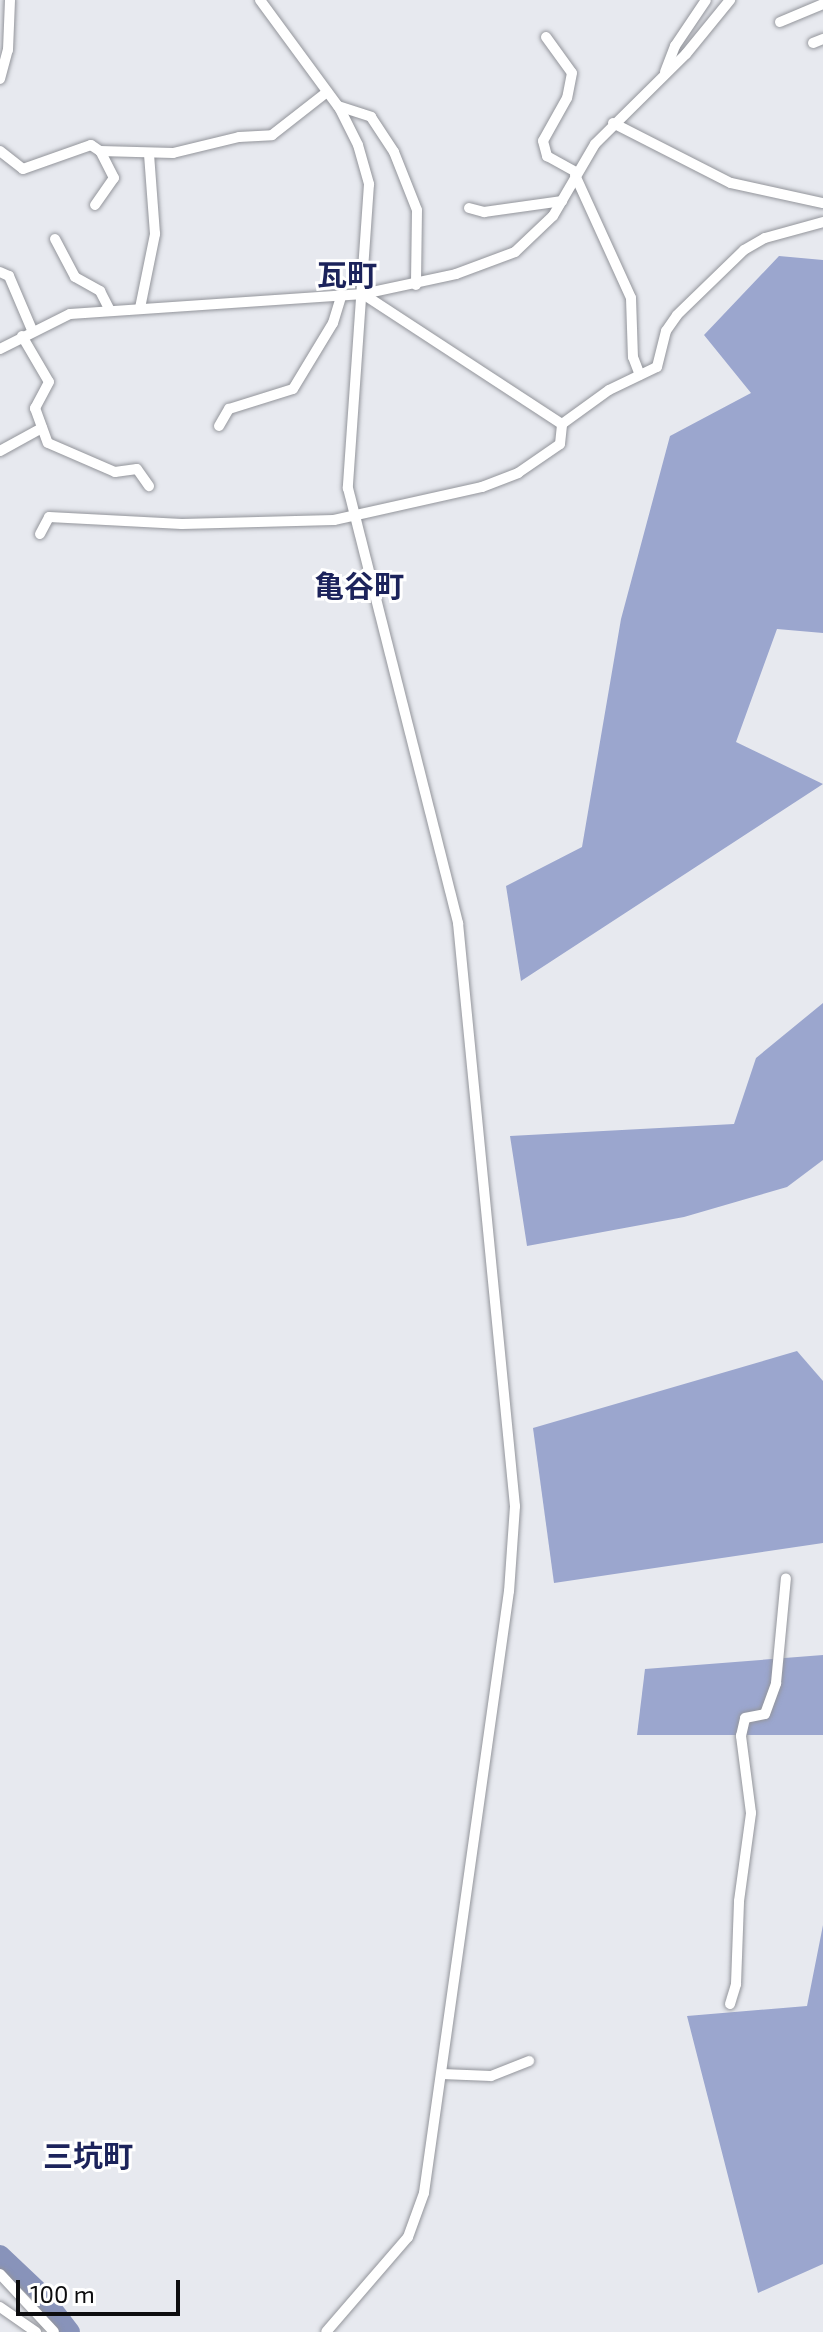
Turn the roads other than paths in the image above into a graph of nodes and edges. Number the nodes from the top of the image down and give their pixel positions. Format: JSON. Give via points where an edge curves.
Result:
{"nodes":[{"id":1,"x":10,"y":0,"type":"edge"},
{"id":2,"x":260,"y":0,"type":"edge"},
{"id":3,"x":706,"y":0,"type":"edge"},
{"id":4,"x":730,"y":0,"type":"edge"},
{"id":5,"x":823,"y":4,"type":"edge"},
{"id":6,"x":780,"y":22,"type":"dead end"},
{"id":7,"x":546,"y":37,"type":"dead end"},
{"id":8,"x":665,"y":74,"type":"junction"},
{"id":9,"x":0,"y":79,"type":"edge"},
{"id":10,"x":327,"y":92,"type":"junction"},
{"id":11,"x":338,"y":106,"type":"junction"},
{"id":12,"x":613,"y":123,"type":"junction"},
{"id":13,"x":0,"y":151,"type":"edge"},
{"id":14,"x":100,"y":151,"type":"junction"},
{"id":15,"x":149,"y":154,"type":"junction"},
{"id":16,"x":576,"y":174,"type":"junction"},
{"id":17,"x":562,"y":201,"type":"junction"},
{"id":18,"x":823,"y":203,"type":"edge"},
{"id":19,"x":95,"y":205,"type":"dead end"},
{"id":20,"x":469,"y":208,"type":"dead end"},
{"id":21,"x":823,"y":222,"type":"edge"},
{"id":22,"x":55,"y":239,"type":"dead end"},
{"id":23,"x":0,"y":272,"type":"edge"},
{"id":24,"x":416,"y":285,"type":"junction"},
{"id":25,"x":363,"y":294,"type":"junction"},
{"id":26,"x":341,"y":297,"type":"junction"},
{"id":27,"x":140,"y":308,"type":"junction"},
{"id":28,"x":110,"y":311,"type":"junction"},
{"id":29,"x":27,"y":333,"type":"junction"},
{"id":30,"x":0,"y":349,"type":"edge"},
{"id":31,"x":640,"y":375,"type":"junction"},
{"id":32,"x":562,"y":424,"type":"junction"},
{"id":33,"x":219,"y":426,"type":"dead end"},
{"id":34,"x":42,"y":428,"type":"junction"},
{"id":35,"x":0,"y":451,"type":"edge"},
{"id":36,"x":149,"y":486,"type":"dead end"},
{"id":37,"x":353,"y":517,"type":"junction"},
{"id":38,"x":40,"y":534,"type":"dead end"},
{"id":39,"x":786,"y":1578,"type":"dead end"},
{"id":40,"x":730,"y":2004,"type":"dead end"},
{"id":41,"x":529,"y":2061,"type":"dead end"},
{"id":42,"x":442,"y":2074,"type":"junction"},
{"id":43,"x":0,"y":2274,"type":"edge"},
{"id":44,"x":0,"y":2307,"type":"edge"},
{"id":45,"x":36,"y":2332,"type":"edge"},
{"id":46,"x":54,"y":2332,"type":"edge"},
{"id":47,"x":326,"y":2332,"type":"edge"}],
"edges":[{"from":1,"to":9,"type":"street","via":[[8,50]]},
{"from":2,"to":10,"type":"street"},
{"from":3,"to":8,"type":"street","via":[[675,46]]},
{"from":4,"to":8,"type":"street"},
{"from":5,"to":6,"type":"street"},
{"from":7,"to":16,"type":"street","via":[[572,73],[567,98],[543,141],[547,156]]},
{"from":8,"to":12,"type":"street"},
{"from":10,"to":11,"type":"street"},
{"from":10,"to":15,"type":"street","via":[[272,135]]},
{"from":11,"to":24,"type":"street","via":[[371,117],[394,152],[417,210]]},
{"from":11,"to":25,"type":"street","via":[[358,145],[369,184]]},
{"from":12,"to":16,"type":"street"},
{"from":12,"to":18,"type":"street","via":[[731,183]]},
{"from":13,"to":14,"type":"street","via":[[23,169],[71,148],[91,145]]},
{"from":14,"to":15,"type":"street"},
{"from":14,"to":19,"type":"street","via":[[114,178]]},
{"from":15,"to":27,"type":"street","via":[[155,234]]},
{"from":16,"to":17,"type":"street"},
{"from":16,"to":31,"type":"street","via":[[631,298],[633,357]]},
{"from":17,"to":20,"type":"street","via":[[484,212]]},
{"from":17,"to":24,"type":"street","via":[[515,252]]},
{"from":21,"to":31,"type":"street","via":[[765,238],[744,250],[677,315],[666,331],[657,367]]},
{"from":22,"to":28,"type":"street","via":[[75,277],[100,291]]},
{"from":23,"to":29,"type":"street","via":[[9,276]]},
{"from":24,"to":25,"type":"street"},
{"from":25,"to":26,"type":"street"},
{"from":25,"to":32,"type":"street"},
{"from":25,"to":37,"type":"street","via":[[347,463]]},
{"from":26,"to":27,"type":"street"},
{"from":26,"to":33,"type":"street","via":[[333,323],[293,389],[229,409],[219,418]]},
{"from":27,"to":28,"type":"street"},
{"from":28,"to":29,"type":"street","via":[[70,314]]},
{"from":29,"to":30,"type":"street"},
{"from":29,"to":34,"type":"street","via":[[49,382],[35,408]]},
{"from":31,"to":32,"type":"street"},
{"from":32,"to":37,"type":"street","via":[[560,444],[518,473]]},
{"from":34,"to":35,"type":"street"},
{"from":34,"to":36,"type":"street","via":[[48,443],[115,472],[137,469]]},
{"from":37,"to":38,"type":"street","via":[[182,524],[49,517]]},
{"from":37,"to":42,"type":"street","via":[[458,923],[514,1483],[509,1591]]},
{"from":39,"to":40,"type":"street","via":[[776,1683],[765,1714],[745,1718],[741,1736],[751,1813]]},
{"from":41,"to":42,"type":"street","via":[[491,2076]]},
{"from":42,"to":47,"type":"street","via":[[424,2193],[408,2237]]},
{"from":43,"to":46,"type":"street"},
{"from":44,"to":45,"type":"street"}]}
